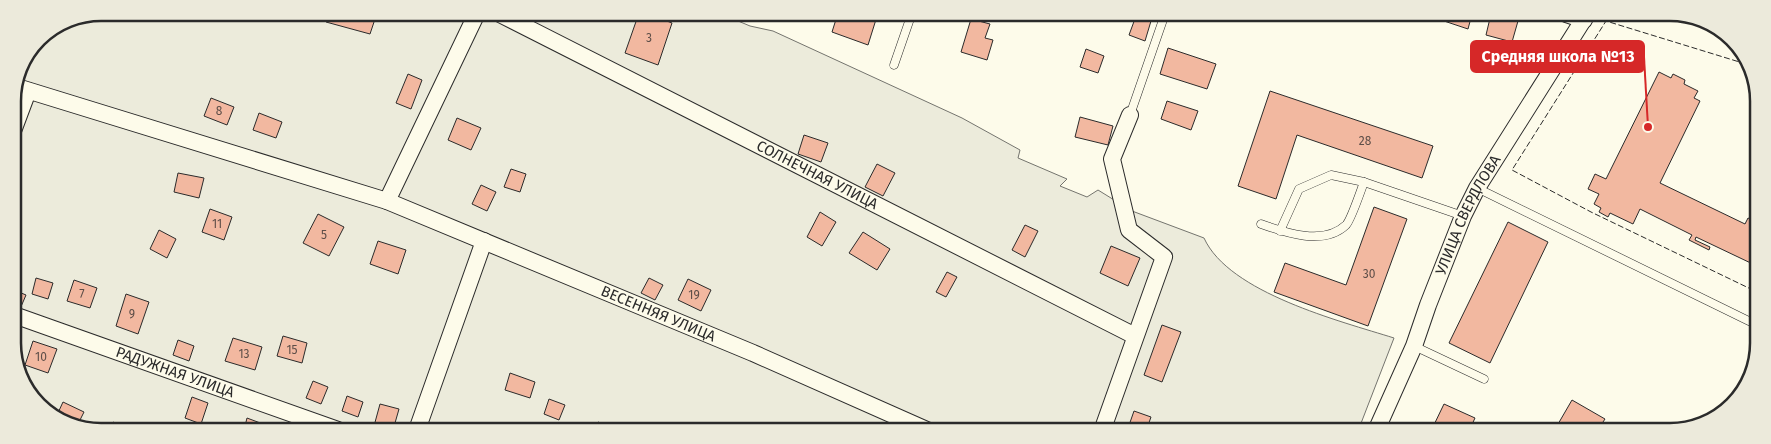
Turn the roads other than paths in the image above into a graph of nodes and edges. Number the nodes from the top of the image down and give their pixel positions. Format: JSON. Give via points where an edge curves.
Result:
{"nodes":[{"id":1,"x":473,"y":21,"type":"edge"},
{"id":2,"x":514,"y":21,"type":"edge"},
{"id":3,"x":909,"y":21,"type":"edge"},
{"id":4,"x":1163,"y":21,"type":"edge"},
{"id":5,"x":1583,"y":21,"type":"edge"},
{"id":6,"x":894,"y":65,"type":"dead end"},
{"id":7,"x":22,"y":89,"type":"edge"},
{"id":8,"x":1130,"y":115,"type":"joint"},
{"id":9,"x":1364,"y":182,"type":"junction"},
{"id":10,"x":1477,"y":188,"type":"junction"},
{"id":11,"x":387,"y":200,"type":"junction"},
{"id":12,"x":1463,"y":216,"type":"junction"},
{"id":13,"x":1261,"y":224,"type":"dead end"},
{"id":14,"x":1280,"y":231,"type":"junction"},
{"id":15,"x":484,"y":241,"type":"junction"},
{"id":16,"x":21,"y":317,"type":"edge"},
{"id":17,"x":1750,"y":322,"type":"edge"},
{"id":18,"x":1136,"y":336,"type":"junction"},
{"id":19,"x":1414,"y":346,"type":"junction"},
{"id":20,"x":1484,"y":379,"type":"dead end"},
{"id":21,"x":318,"y":423,"type":"edge"},
{"id":22,"x":419,"y":423,"type":"edge"},
{"id":23,"x":911,"y":423,"type":"edge"},
{"id":24,"x":1105,"y":423,"type":"edge"},
{"id":25,"x":1380,"y":423,"type":"edge"}],
"edges":[{"from":1,"to":11,"type":"street"},
{"from":2,"to":18,"type":"street","name":"СОЛНЕЧНАЯ УЛИЦА"},
{"from":3,"to":6,"type":"lane"},
{"from":4,"to":8,"type":"lane"},
{"from":5,"to":10,"type":"street","name":"УЛИЦА СВЕРДЛОВА"},
{"from":7,"to":11,"type":"street","name":"ВЕСЕННЯЯ УЛИЦА"},
{"from":8,"to":18,"type":"street","via":[[1112,159],[1129,230],[1164,257]]},
{"from":9,"to":12,"type":"lane"},
{"from":9,"to":14,"type":"lane","via":[[1331,175],[1299,189]]},
{"from":9,"to":14,"type":"lane","via":[[1347,224],[1327,236],[1303,236]]},
{"from":10,"to":12,"type":"street","name":"УЛИЦА СВЕРДЛОВА"},
{"from":10,"to":17,"type":"lane"},
{"from":11,"to":15,"type":"street","name":"ВЕСЕННЯЯ УЛИЦА"},
{"from":12,"to":19,"type":"street","name":"УЛИЦА СВЕРДЛОВА"},
{"from":13,"to":14,"type":"lane"},
{"from":15,"to":22,"type":"street"},
{"from":15,"to":23,"type":"street","name":"ВЕСЕННЯЯ УЛИЦА"},
{"from":16,"to":21,"type":"street","name":"РАДУЖНАЯ УЛИЦА"},
{"from":18,"to":24,"type":"street"},
{"from":19,"to":20,"type":"lane"},
{"from":19,"to":25,"type":"street","name":"УЛИЦА СВЕРДЛОВА"}]}
